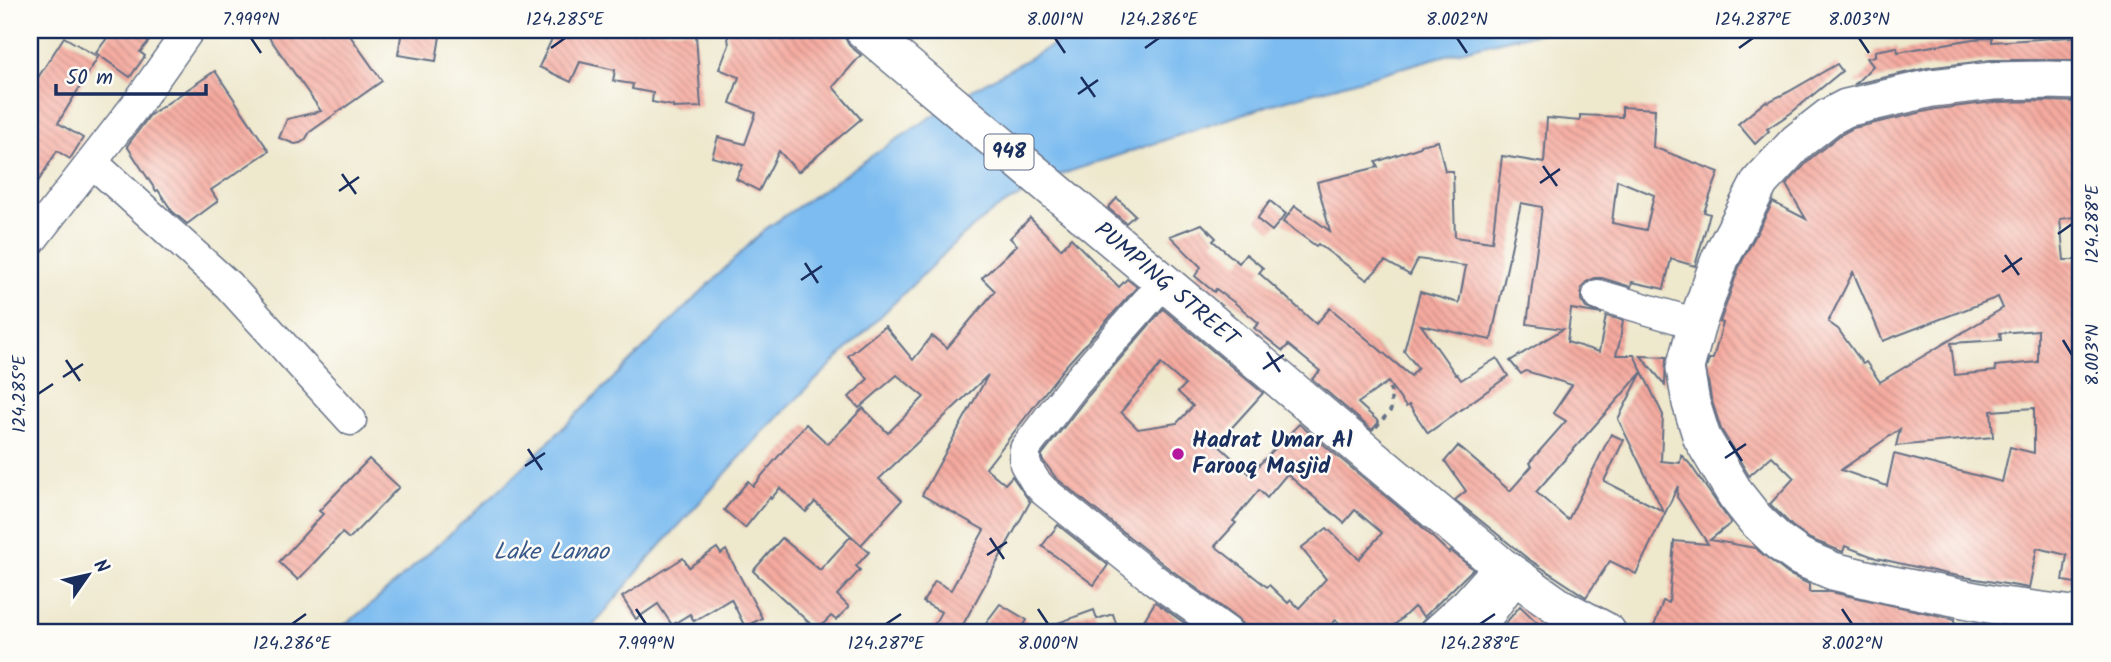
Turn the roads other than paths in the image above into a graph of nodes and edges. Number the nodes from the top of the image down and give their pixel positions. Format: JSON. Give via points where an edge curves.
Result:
{"nodes":[{"id":1,"x":189,"y":30,"type":"edge"},
{"id":2,"x":864,"y":30,"type":"edge"},
{"id":3,"x":2081,"y":82,"type":"edge"},
{"id":4,"x":92,"y":162,"type":"junction"},
{"id":5,"x":30,"y":242,"type":"edge"},
{"id":6,"x":1163,"y":283,"type":"junction"},
{"id":7,"x":1598,"y":295,"type":"dead end"},
{"id":8,"x":1697,"y":324,"type":"junction"},
{"id":9,"x":351,"y":420,"type":"dead end"},
{"id":10,"x":1508,"y":571,"type":"junction"},
{"id":11,"x":2081,"y":616,"type":"edge"},
{"id":12,"x":1227,"y":632,"type":"edge"},
{"id":13,"x":1434,"y":632,"type":"edge"},
{"id":14,"x":1477,"y":632,"type":"edge"},
{"id":15,"x":1607,"y":632,"type":"edge"}],
"edges":[{"from":1,"to":4,"type":"street"},
{"from":2,"to":6,"type":"main road","name":"PUMPING STREET","number":"948"},
{"from":3,"to":8,"type":"main road","via":[[1993,81],[1932,88],[1834,113],[1797,142],[1760,182],[1720,259]]},
{"from":4,"to":5,"type":"street"},
{"from":4,"to":9,"type":"street","via":[[228,285]]},
{"from":6,"to":10,"type":"main road","name":"PUMPING STREET","number":"948"},
{"from":6,"to":12,"type":"street","via":[[1073,385],[1026,449],[1026,464],[1035,481],[1059,504]]},
{"from":7,"to":8,"type":"street"},
{"from":8,"to":11,"type":"main road","via":[[1685,368],[1702,438],[1736,495],[1779,542],[1833,571],[1886,584]]},
{"from":10,"to":13,"type":"street"},
{"from":10,"to":14,"type":"street"},
{"from":10,"to":15,"type":"main road","name":"PUMPING STREET","number":"948","via":[[1558,606]]}]}
